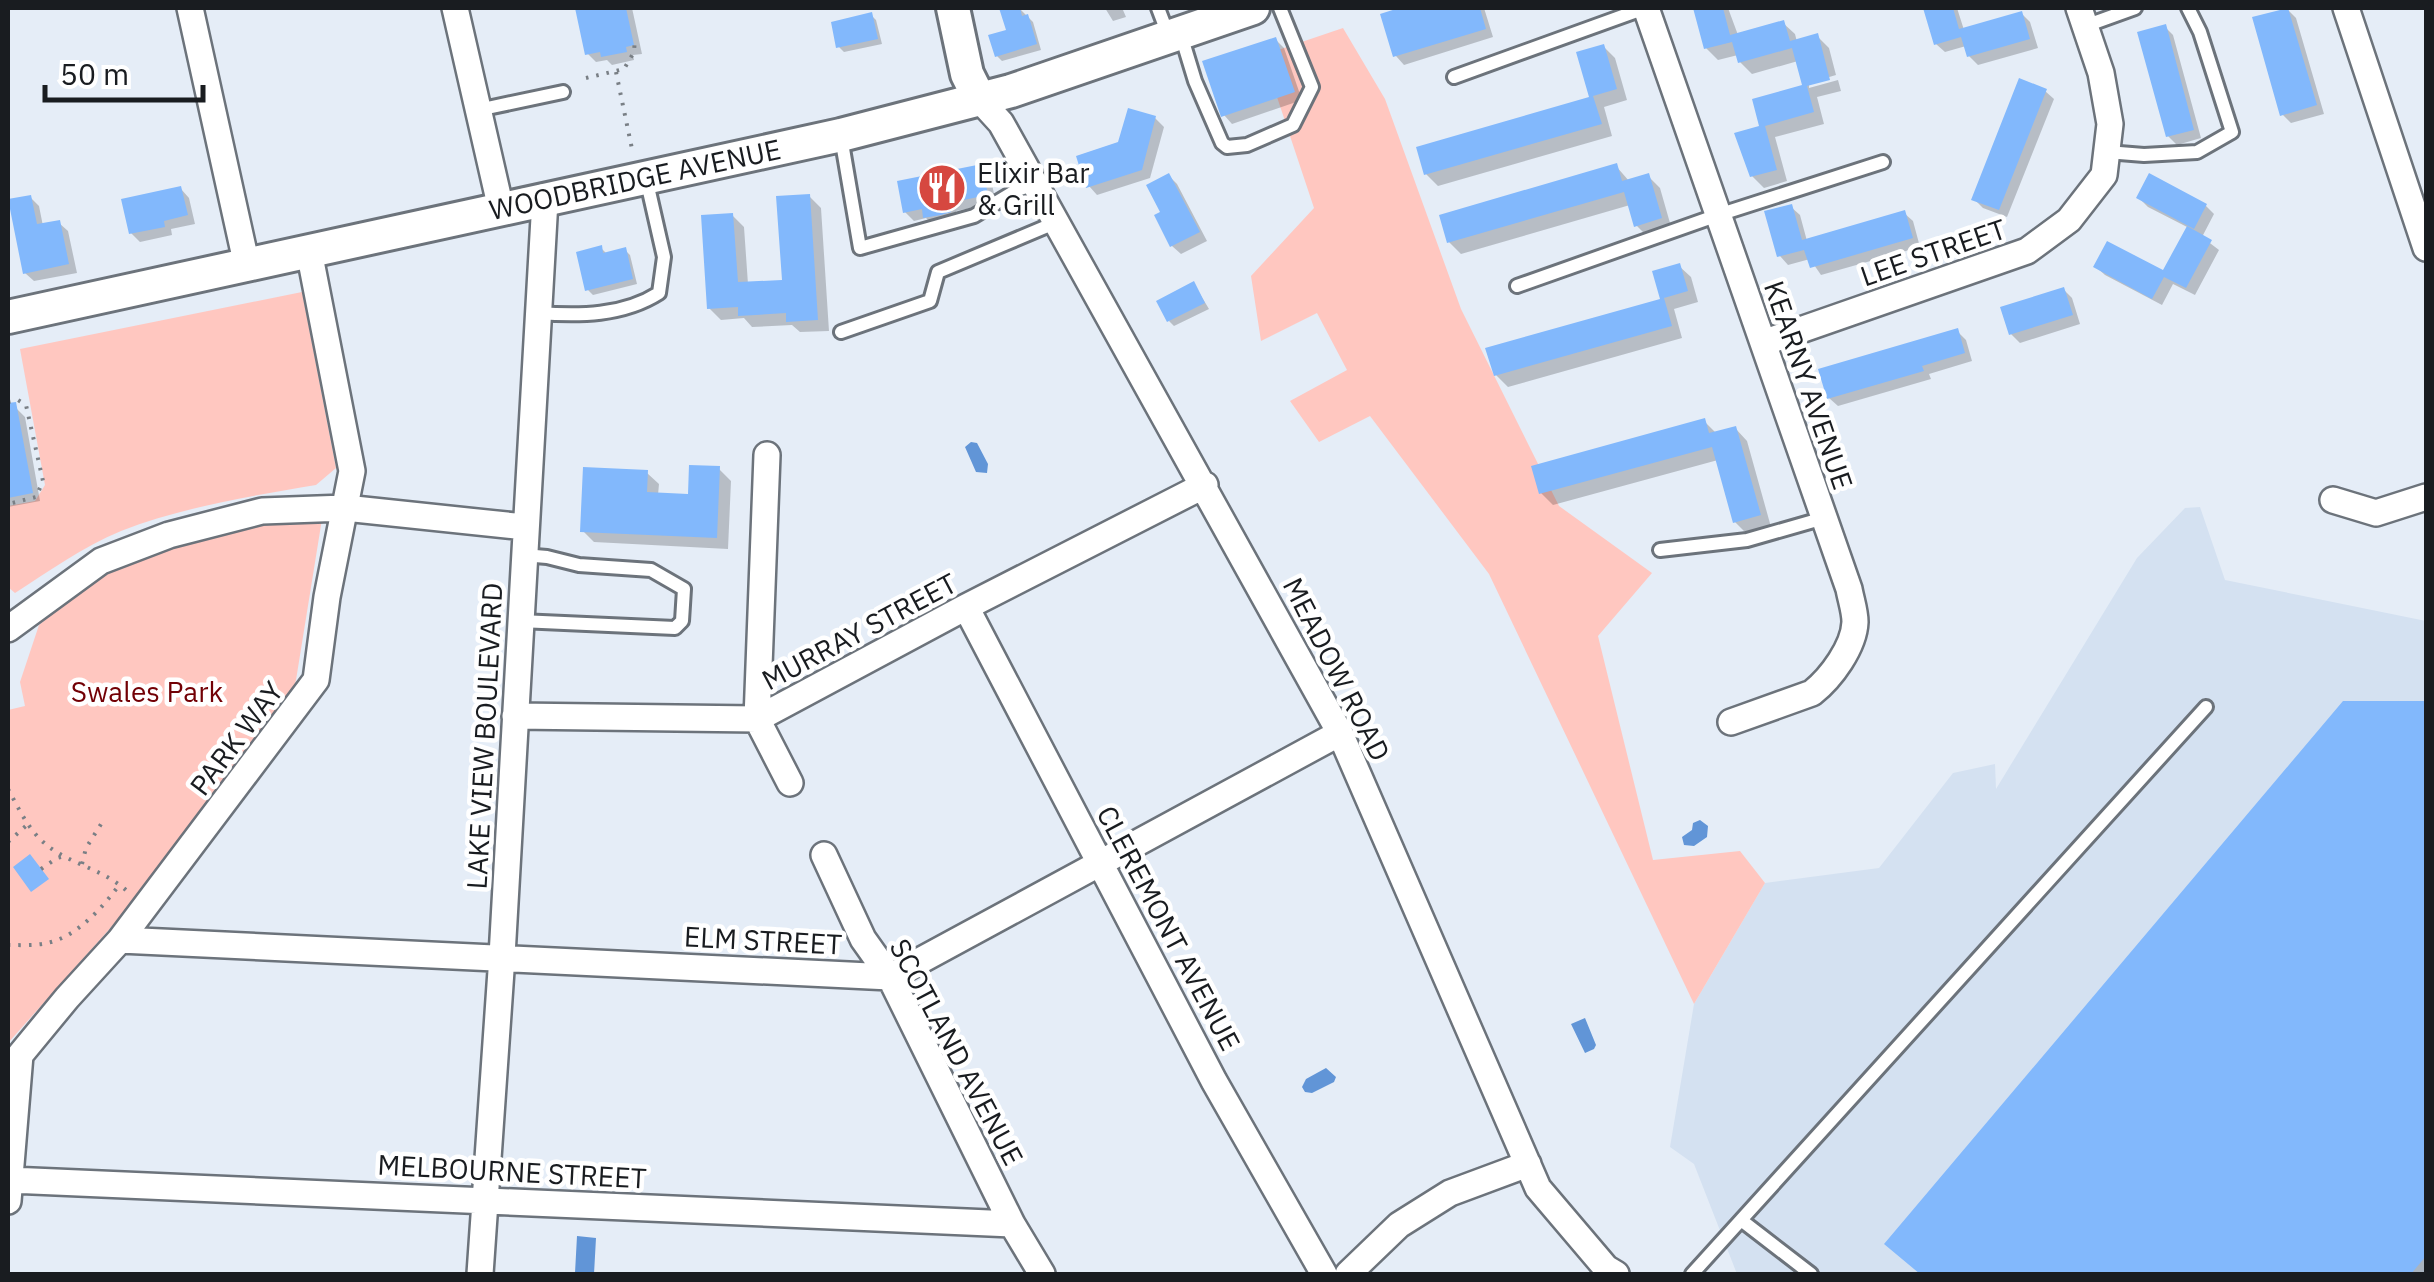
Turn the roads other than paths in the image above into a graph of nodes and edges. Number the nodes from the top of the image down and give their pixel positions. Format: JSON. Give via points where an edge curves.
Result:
{"nodes":[{"id":1,"x":190,"y":8,"type":"edge"},
{"id":2,"x":455,"y":8,"type":"edge"},
{"id":3,"x":953,"y":8,"type":"edge"},
{"id":4,"x":1252,"y":8,"type":"edge"},
{"id":5,"x":1280,"y":8,"type":"edge"},
{"id":6,"x":1645,"y":8,"type":"edge"},
{"id":7,"x":2135,"y":8,"type":"edge"},
{"id":8,"x":2188,"y":8,"type":"edge"},
{"id":9,"x":2346,"y":8,"type":"edge"},
{"id":10,"x":2082,"y":17,"type":"edge"},
{"id":11,"x":1169,"y":26,"type":"edge"},
{"id":12,"x":1454,"y":78,"type":"dead end"},
{"id":13,"x":563,"y":92,"type":"dead end"},
{"id":14,"x":980,"y":100,"type":"junction"},
{"id":15,"x":478,"y":110,"type":"junction"},
{"id":16,"x":841,"y":134,"type":"junction"},
{"id":17,"x":2107,"y":152,"type":"junction"},
{"id":18,"x":1882,"y":162,"type":"dead end"},
{"id":19,"x":639,"y":163,"type":"junction"},
{"id":20,"x":1035,"y":184,"type":"junction"},
{"id":21,"x":2417,"y":192,"type":"edge"},
{"id":22,"x":545,"y":200,"type":"junction"},
{"id":23,"x":501,"y":209,"type":"junction"},
{"id":24,"x":1718,"y":215,"type":"junction"},
{"id":25,"x":1057,"y":222,"type":"junction"},
{"id":26,"x":2426,"y":248,"type":"edge"},
{"id":27,"x":309,"y":252,"type":"junction"},
{"id":28,"x":247,"y":266,"type":"junction"},
{"id":29,"x":1517,"y":286,"type":"dead end"},
{"id":30,"x":538,"y":312,"type":"junction"},
{"id":31,"x":8,"y":316,"type":"edge"},
{"id":32,"x":841,"y":332,"type":"dead end"},
{"id":33,"x":1763,"y":344,"type":"junction"},
{"id":34,"x":766,"y":455,"type":"dead end"},
{"id":35,"x":1205,"y":485,"type":"junction"},
{"id":36,"x":2426,"y":497,"type":"edge"},
{"id":37,"x":2333,"y":500,"type":"dead end"},
{"id":38,"x":345,"y":508,"type":"junction"},
{"id":39,"x":1824,"y":518,"type":"junction"},
{"id":40,"x":524,"y":528,"type":"junction"},
{"id":41,"x":1660,"y":550,"type":"dead end"},
{"id":42,"x":523,"y":556,"type":"junction"},
{"id":43,"x":966,"y":607,"type":"junction"},
{"id":44,"x":520,"y":621,"type":"junction"},
{"id":45,"x":8,"y":629,"type":"edge"},
{"id":46,"x":2206,"y":708,"type":"dead end"},
{"id":47,"x":515,"y":716,"type":"junction"},
{"id":48,"x":757,"y":720,"type":"junction"},
{"id":49,"x":1731,"y":722,"type":"dead end"},
{"id":50,"x":1340,"y":733,"type":"junction"},
{"id":51,"x":790,"y":783,"type":"dead end"},
{"id":52,"x":824,"y":855,"type":"dead end"},
{"id":53,"x":1102,"y":865,"type":"junction"},
{"id":54,"x":120,"y":940,"type":"junction"},
{"id":55,"x":502,"y":956,"type":"junction"},
{"id":56,"x":890,"y":978,"type":"junction"},
{"id":57,"x":1528,"y":1164,"type":"junction"},
{"id":58,"x":9,"y":1190,"type":"edge"},
{"id":59,"x":484,"y":1200,"type":"junction"},
{"id":60,"x":1741,"y":1220,"type":"junction"},
{"id":61,"x":1012,"y":1224,"type":"junction"},
{"id":62,"x":480,"y":1274,"type":"edge"},
{"id":63,"x":1042,"y":1274,"type":"edge"},
{"id":64,"x":1324,"y":1274,"type":"edge"},
{"id":65,"x":1348,"y":1274,"type":"edge"},
{"id":66,"x":1616,"y":1274,"type":"edge"},
{"id":67,"x":1692,"y":1274,"type":"edge"},
{"id":68,"x":1811,"y":1274,"type":"edge"}],
"edges":[{"from":1,"to":28,"type":"street"},
{"from":2,"to":15,"type":"street"},
{"from":3,"to":14,"type":"main road","via":[[967,74]]},
{"from":4,"to":11,"type":"main road","name":"WOODBRIDGE AVENUE"},
{"from":5,"to":11,"type":"lane","via":[[1312,86],[1293,125],[1247,145],[1222,143]]},
{"from":6,"to":12,"type":"lane"},
{"from":6,"to":24,"type":"street","name":"KEARNY AVENUE"},
{"from":7,"to":10,"type":"lane"},
{"from":8,"to":17,"type":"lane","via":[[2232,132],[2197,152]]},
{"from":9,"to":21,"type":"street"},
{"from":10,"to":17,"type":"street","name":"LEE STREET","via":[[2101,73],[2110,124]]},
{"from":11,"to":14,"type":"main road","name":"WOODBRIDGE AVENUE"},
{"from":13,"to":15,"type":"lane"},
{"from":14,"to":16,"type":"main road","name":"WOODBRIDGE AVENUE"},
{"from":14,"to":20,"type":"street","name":"MEADOW ROAD"},
{"from":15,"to":23,"type":"street"},
{"from":16,"to":19,"type":"main road","name":"WOODBRIDGE AVENUE"},
{"from":16,"to":20,"type":"lane","via":[[860,248],[974,216]]},
{"from":17,"to":33,"type":"street","name":"LEE STREET","via":[[2104,175],[2069,220],[2027,251]]},
{"from":18,"to":24,"type":"lane"},
{"from":19,"to":22,"type":"main road","name":"WOODBRIDGE AVENUE"},
{"from":19,"to":30,"type":"lane","via":[[664,257],[659,293],[619,310]]},
{"from":20,"to":25,"type":"street","name":"MEADOW ROAD"},
{"from":21,"to":26,"type":"street"},
{"from":22,"to":23,"type":"main road","name":"WOODBRIDGE AVENUE"},
{"from":22,"to":30,"type":"street","name":"LAKE VIEW BOULEVARD"},
{"from":23,"to":27,"type":"main road","name":"WOODBRIDGE AVENUE"},
{"from":24,"to":29,"type":"lane"},
{"from":24,"to":33,"type":"street","name":"KEARNY AVENUE"},
{"from":25,"to":32,"type":"lane","via":[[938,272],[930,301]]},
{"from":25,"to":35,"type":"street","name":"MEADOW ROAD"},
{"from":27,"to":28,"type":"main road","name":"WOODBRIDGE AVENUE"},
{"from":27,"to":38,"type":"street","name":"PARK WAY","via":[[352,471]]},
{"from":28,"to":31,"type":"main road","name":"WOODBRIDGE AVENUE"},
{"from":30,"to":40,"type":"street","name":"LAKE VIEW BOULEVARD"},
{"from":33,"to":39,"type":"street","name":"KEARNY AVENUE"},
{"from":34,"to":48,"type":"street"},
{"from":35,"to":43,"type":"street","name":"MURRAY STREET"},
{"from":35,"to":50,"type":"street","name":"MEADOW ROAD"},
{"from":36,"to":37,"type":"street","via":[[2376,513]]},
{"from":38,"to":40,"type":"street"},
{"from":38,"to":45,"type":"street","via":[[262,511],[169,535],[101,561]]},
{"from":38,"to":54,"type":"street","name":"PARK WAY","via":[[316,680]]},
{"from":39,"to":41,"type":"lane","via":[[1747,540]]},
{"from":39,"to":49,"type":"street","name":"KEARNY AVENUE","via":[[1854,630],[1838,664],[1812,694]]},
{"from":40,"to":42,"type":"street","name":"LAKE VIEW BOULEVARD"},
{"from":42,"to":44,"type":"street","name":"LAKE VIEW BOULEVARD"},
{"from":42,"to":44,"type":"lane","via":[[650,570],[684,589],[682,621],[675,628]]},
{"from":43,"to":48,"type":"street","name":"MURRAY STREET"},
{"from":43,"to":53,"type":"street","name":"CLEREMONT AVENUE"},
{"from":44,"to":47,"type":"street","name":"LAKE VIEW BOULEVARD"},
{"from":46,"to":60,"type":"lane"},
{"from":47,"to":48,"type":"street","name":"MURRAY STREET"},
{"from":47,"to":55,"type":"street","name":"LAKE VIEW BOULEVARD"},
{"from":48,"to":51,"type":"street"},
{"from":50,"to":53,"type":"street"},
{"from":50,"to":57,"type":"street","name":"MEADOW ROAD"},
{"from":52,"to":56,"type":"street","name":"SCOTLAND AVENUE","via":[[863,940]]},
{"from":53,"to":56,"type":"street"},
{"from":53,"to":64,"type":"street","name":"CLEREMONT AVENUE"},
{"from":54,"to":55,"type":"street","name":"ELM STREET"},
{"from":54,"to":58,"type":"street","name":"PARK WAY","via":[[20,1055]]},
{"from":55,"to":56,"type":"street","name":"ELM STREET"},
{"from":55,"to":59,"type":"street","name":"LAKE VIEW BOULEVARD"},
{"from":56,"to":61,"type":"street","name":"SCOTLAND AVENUE"},
{"from":57,"to":65,"type":"street","via":[[1450,1192],[1400,1225]]},
{"from":57,"to":66,"type":"street","name":"MEADOW ROAD","via":[[1538,1188]]},
{"from":58,"to":59,"type":"street","name":"MELBOURNE STREET"},
{"from":59,"to":61,"type":"street","name":"MELBOURNE STREET"},
{"from":59,"to":62,"type":"street","name":"LAKE VIEW BOULEVARD"},
{"from":60,"to":67,"type":"lane"},
{"from":60,"to":68,"type":"lane"},
{"from":61,"to":63,"type":"street","name":"SCOTLAND AVENUE"}]}
